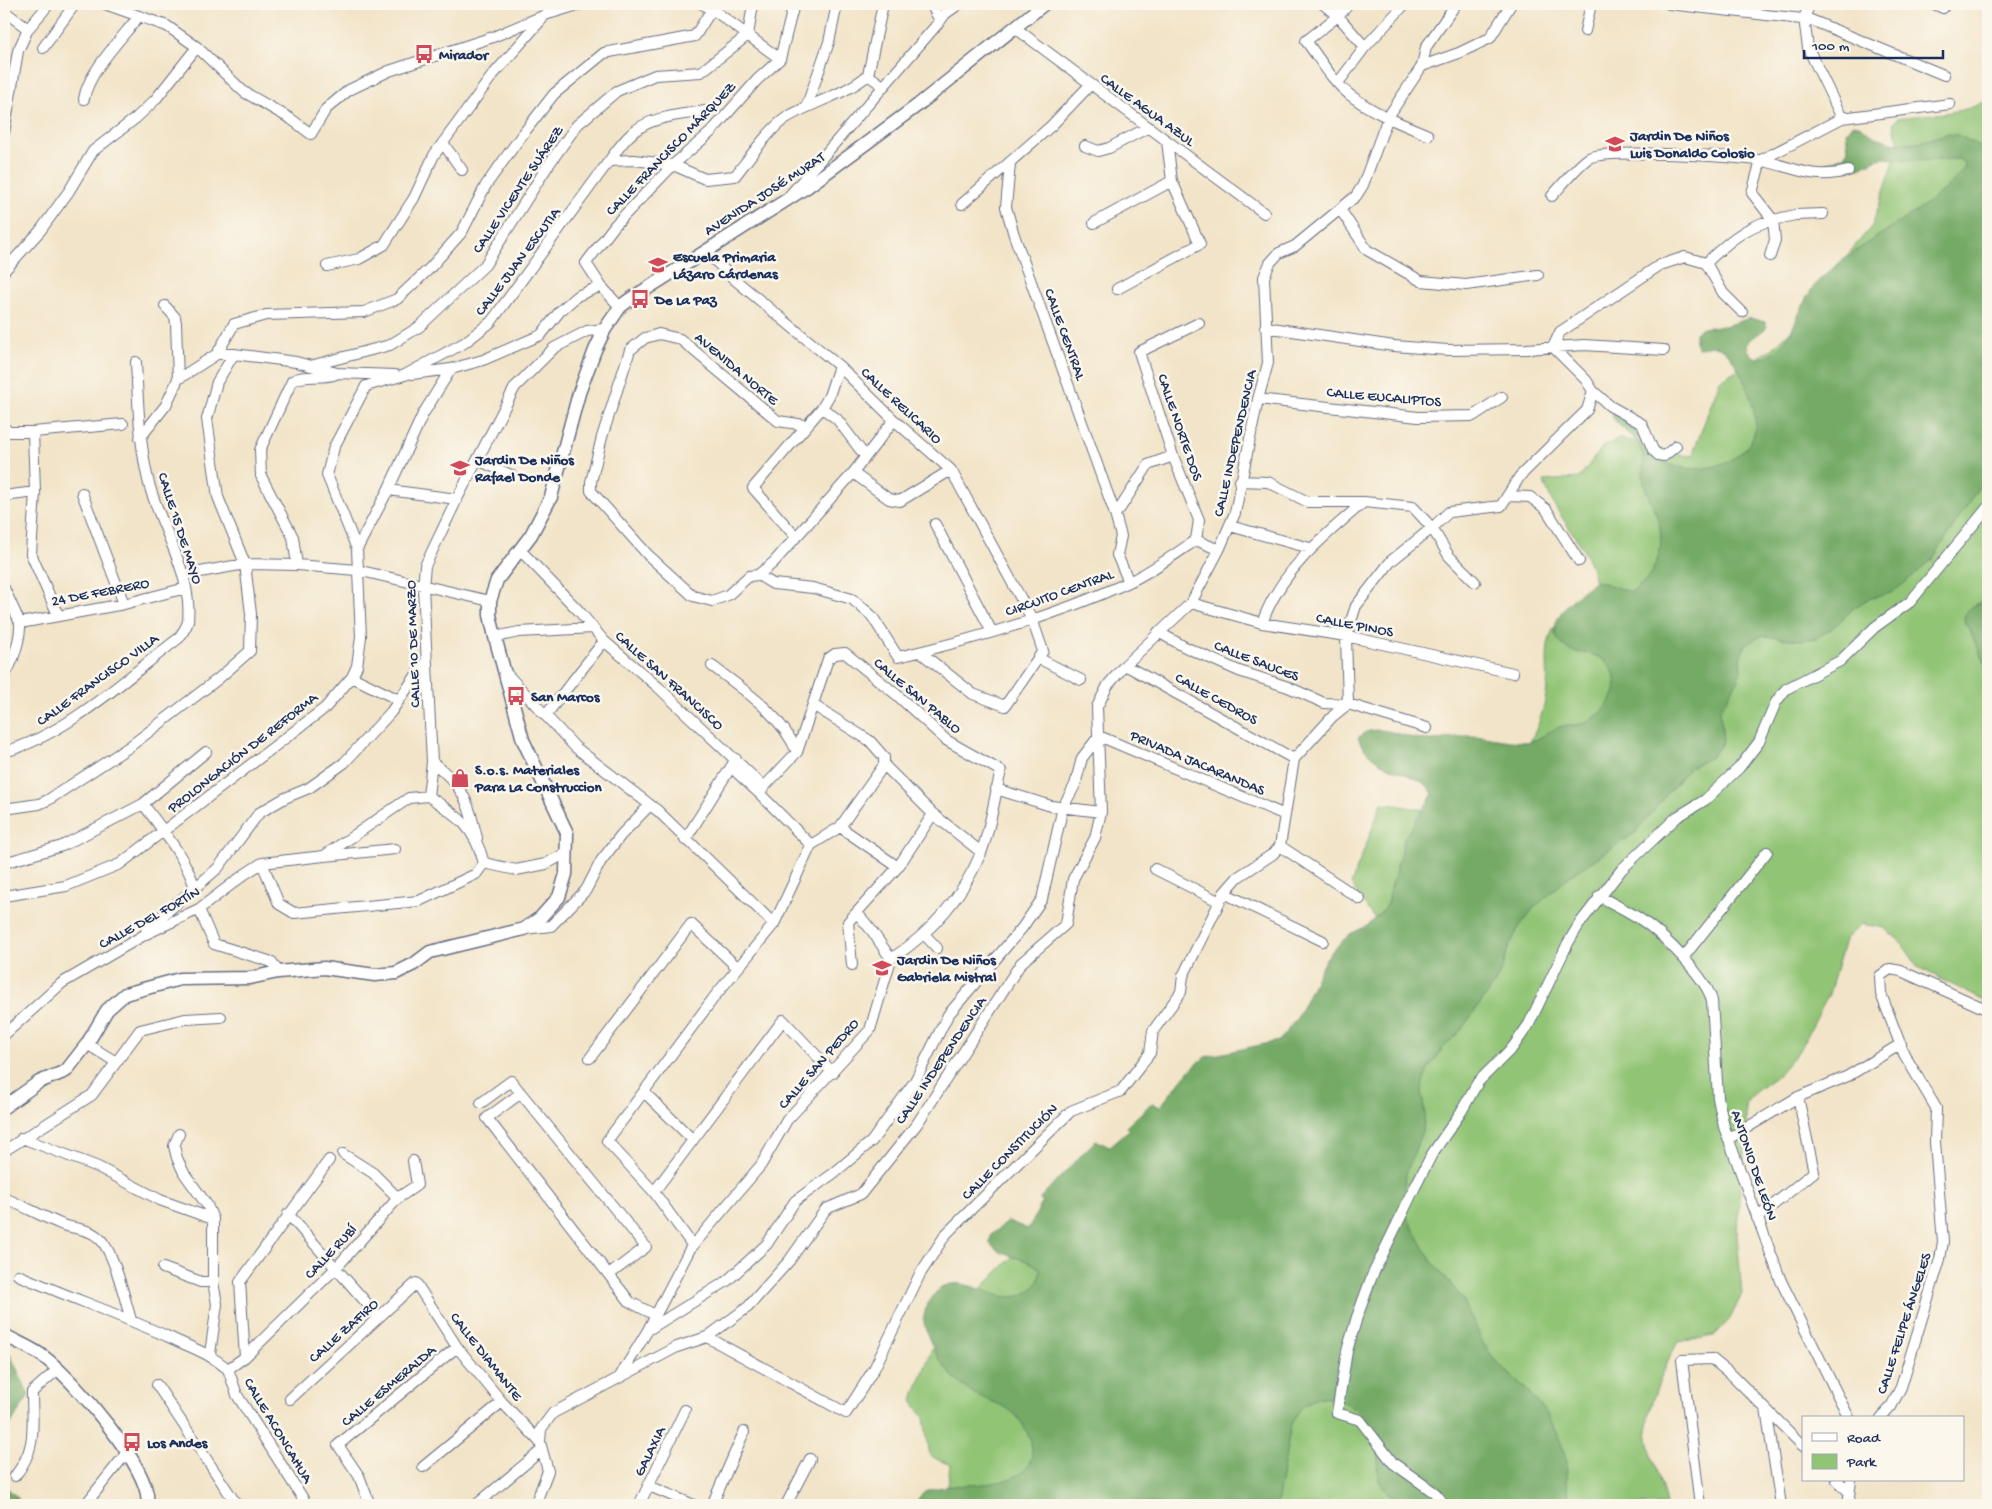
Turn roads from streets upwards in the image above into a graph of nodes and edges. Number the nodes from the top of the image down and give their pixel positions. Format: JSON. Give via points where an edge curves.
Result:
{"nodes":[{"id":1,"x":48,"y":4,"type":"edge"},
{"id":2,"x":75,"y":4,"type":"edge"},
{"id":3,"x":106,"y":4,"type":"edge"},
{"id":4,"x":581,"y":4,"type":"edge"},
{"id":5,"x":702,"y":4,"type":"edge"},
{"id":6,"x":753,"y":4,"type":"edge"},
{"id":7,"x":794,"y":4,"type":"edge"},
{"id":8,"x":837,"y":4,"type":"edge"},
{"id":9,"x":883,"y":4,"type":"edge"},
{"id":10,"x":931,"y":4,"type":"edge"},
{"id":11,"x":959,"y":4,"type":"edge"},
{"id":12,"x":1044,"y":4,"type":"edge"},
{"id":13,"x":1323,"y":4,"type":"edge"},
{"id":14,"x":1349,"y":4,"type":"edge"},
{"id":15,"x":1405,"y":4,"type":"edge"},
{"id":16,"x":1456,"y":4,"type":"edge"},
{"id":17,"x":1511,"y":4,"type":"edge"},
{"id":18,"x":1591,"y":4,"type":"edge"},
{"id":19,"x":1669,"y":4,"type":"edge"},
{"id":20,"x":1810,"y":4,"type":"edge"},
{"id":21,"x":1934,"y":4,"type":"edge"},
{"id":22,"x":1946,"y":4,"type":"edge"},
{"id":23,"x":713,"y":6,"type":"edge"},
{"id":24,"x":4,"y":11,"type":"edge"},
{"id":25,"x":944,"y":13,"type":"edge"},
{"id":26,"x":545,"y":15,"type":"junction"},
{"id":27,"x":140,"y":16,"type":"junction"},
{"id":28,"x":1338,"y":16,"type":"junction"},
{"id":29,"x":1804,"y":18,"type":"junction"},
{"id":30,"x":1014,"y":27,"type":"junction"},
{"id":31,"x":28,"y":29,"type":"junction"},
{"id":32,"x":1585,"y":31,"type":"dead end"},
{"id":33,"x":748,"y":35,"type":"junction"},
{"id":34,"x":197,"y":47,"type":"junction"},
{"id":35,"x":1365,"y":47,"type":"junction"},
{"id":36,"x":43,"y":48,"type":"dead end"},
{"id":37,"x":780,"y":59,"type":"junction"},
{"id":38,"x":1422,"y":66,"type":"junction"},
{"id":39,"x":868,"y":75,"type":"junction"},
{"id":40,"x":1944,"y":75,"type":"dead end"},
{"id":41,"x":1338,"y":83,"type":"junction"},
{"id":42,"x":1090,"y":85,"type":"junction"},
{"id":43,"x":883,"y":86,"type":"junction"},
{"id":44,"x":84,"y":99,"type":"dead end"},
{"id":45,"x":1950,"y":104,"type":"dead end"},
{"id":46,"x":807,"y":105,"type":"junction"},
{"id":47,"x":6,"y":111,"type":"edge"},
{"id":48,"x":706,"y":111,"type":"dead end"},
{"id":49,"x":1388,"y":117,"type":"junction"},
{"id":50,"x":1842,"y":118,"type":"junction"},
{"id":51,"x":1149,"y":127,"type":"junction"},
{"id":52,"x":4,"y":133,"type":"edge"},
{"id":53,"x":1428,"y":135,"type":"dead end"},
{"id":54,"x":1167,"y":142,"type":"junction"},
{"id":55,"x":443,"y":143,"type":"junction"},
{"id":56,"x":1085,"y":146,"type":"dead end"},
{"id":57,"x":1761,"y":160,"type":"junction"},
{"id":58,"x":608,"y":161,"type":"junction"},
{"id":59,"x":1010,"y":164,"type":"junction"},
{"id":60,"x":673,"y":165,"type":"junction"},
{"id":61,"x":462,"y":170,"type":"dead end"},
{"id":62,"x":1848,"y":171,"type":"dead end"},
{"id":63,"x":1172,"y":181,"type":"junction"},
{"id":64,"x":1552,"y":196,"type":"dead end"},
{"id":65,"x":787,"y":199,"type":"junction"},
{"id":66,"x":962,"y":204,"type":"dead end"},
{"id":67,"x":1340,"y":209,"type":"junction"},
{"id":68,"x":1264,"y":213,"type":"dead end"},
{"id":69,"x":1823,"y":214,"type":"dead end"},
{"id":70,"x":1773,"y":220,"type":"junction"},
{"id":71,"x":1094,"y":223,"type":"dead end"},
{"id":72,"x":706,"y":251,"type":"junction"},
{"id":73,"x":1770,"y":256,"type":"dead end"},
{"id":74,"x":1706,"y":263,"type":"junction"},
{"id":75,"x":327,"y":266,"type":"dead end"},
{"id":76,"x":4,"y":271,"type":"edge"},
{"id":77,"x":1538,"y":275,"type":"dead end"},
{"id":78,"x":601,"y":286,"type":"junction"},
{"id":79,"x":1117,"y":289,"type":"dead end"},
{"id":80,"x":165,"y":306,"type":"dead end"},
{"id":81,"x":620,"y":307,"type":"junction"},
{"id":82,"x":1742,"y":312,"type":"dead end"},
{"id":83,"x":1198,"y":323,"type":"dead end"},
{"id":84,"x":1265,"y":327,"type":"junction"},
{"id":85,"x":605,"y":329,"type":"junction"},
{"id":86,"x":541,"y":335,"type":"junction"},
{"id":87,"x":1553,"y":347,"type":"junction"},
{"id":88,"x":554,"y":348,"type":"junction"},
{"id":89,"x":1664,"y":350,"type":"dead end"},
{"id":90,"x":217,"y":354,"type":"junction"},
{"id":91,"x":234,"y":354,"type":"junction"},
{"id":92,"x":136,"y":362,"type":"dead end"},
{"id":93,"x":310,"y":366,"type":"junction"},
{"id":94,"x":839,"y":366,"type":"junction"},
{"id":95,"x":450,"y":369,"type":"junction"},
{"id":96,"x":337,"y":374,"type":"junction"},
{"id":97,"x":405,"y":375,"type":"junction"},
{"id":98,"x":178,"y":379,"type":"junction"},
{"id":99,"x":1593,"y":391,"type":"junction"},
{"id":100,"x":1502,"y":397,"type":"dead end"},
{"id":101,"x":1258,"y":399,"type":"junction"},
{"id":102,"x":822,"y":408,"type":"junction"},
{"id":103,"x":894,"y":420,"type":"junction"},
{"id":104,"x":123,"y":424,"type":"dead end"},
{"id":105,"x":805,"y":425,"type":"junction"},
{"id":106,"x":6,"y":430,"type":"edge"},
{"id":107,"x":33,"y":432,"type":"junction"},
{"id":108,"x":140,"y":438,"type":"junction"},
{"id":109,"x":1676,"y":446,"type":"dead end"},
{"id":110,"x":865,"y":456,"type":"junction"},
{"id":111,"x":1173,"y":456,"type":"junction"},
{"id":112,"x":478,"y":460,"type":"junction"},
{"id":113,"x":951,"y":470,"type":"junction"},
{"id":114,"x":853,"y":473,"type":"junction"},
{"id":115,"x":512,"y":475,"type":"dead end"},
{"id":116,"x":1240,"y":481,"type":"junction"},
{"id":117,"x":388,"y":490,"type":"junction"},
{"id":118,"x":35,"y":492,"type":"junction"},
{"id":119,"x":82,"y":493,"type":"dead end"},
{"id":120,"x":4,"y":496,"type":"edge"},
{"id":121,"x":1509,"y":496,"type":"junction"},
{"id":122,"x":457,"y":499,"type":"junction"},
{"id":123,"x":1364,"y":502,"type":"junction"},
{"id":124,"x":1988,"y":507,"type":"edge"},
{"id":125,"x":1114,"y":511,"type":"junction"},
{"id":126,"x":935,"y":524,"type":"dead end"},
{"id":127,"x":1230,"y":526,"type":"junction"},
{"id":128,"x":1432,"y":528,"type":"junction"},
{"id":129,"x":795,"y":536,"type":"junction"},
{"id":130,"x":1196,"y":540,"type":"junction"},
{"id":131,"x":1310,"y":548,"type":"junction"},
{"id":132,"x":357,"y":549,"type":"junction"},
{"id":133,"x":1219,"y":550,"type":"junction"},
{"id":134,"x":520,"y":551,"type":"junction"},
{"id":135,"x":1579,"y":561,"type":"dead end"},
{"id":136,"x":245,"y":564,"type":"junction"},
{"id":137,"x":297,"y":564,"type":"junction"},
{"id":138,"x":357,"y":570,"type":"junction"},
{"id":139,"x":183,"y":575,"type":"junction"},
{"id":140,"x":758,"y":575,"type":"junction"},
{"id":141,"x":1129,"y":582,"type":"junction"},
{"id":142,"x":1475,"y":582,"type":"dead end"},
{"id":143,"x":424,"y":587,"type":"junction"},
{"id":144,"x":4,"y":588,"type":"edge"},
{"id":145,"x":186,"y":588,"type":"junction"},
{"id":146,"x":490,"y":601,"type":"junction"},
{"id":147,"x":1191,"y":603,"type":"junction"},
{"id":148,"x":124,"y":604,"type":"junction"},
{"id":149,"x":58,"y":615,"type":"junction"},
{"id":150,"x":1032,"y":619,"type":"junction"},
{"id":151,"x":1262,"y":623,"type":"junction"},
{"id":152,"x":20,"y":626,"type":"junction"},
{"id":153,"x":593,"y":628,"type":"junction"},
{"id":154,"x":992,"y":632,"type":"junction"},
{"id":155,"x":1158,"y":632,"type":"junction"},
{"id":156,"x":1346,"y":636,"type":"junction"},
{"id":157,"x":179,"y":638,"type":"joint"},
{"id":158,"x":495,"y":638,"type":"junction"},
{"id":159,"x":604,"y":642,"type":"junction"},
{"id":160,"x":920,"y":652,"type":"junction"},
{"id":161,"x":1038,"y":658,"type":"junction"},
{"id":162,"x":426,"y":661,"type":"junction"},
{"id":163,"x":1125,"y":665,"type":"junction"},
{"id":164,"x":712,"y":666,"type":"dead end"},
{"id":165,"x":502,"y":668,"type":"junction"},
{"id":166,"x":1513,"y":673,"type":"dead end"},
{"id":167,"x":4,"y":675,"type":"edge"},
{"id":168,"x":352,"y":676,"type":"junction"},
{"id":169,"x":1081,"y":680,"type":"dead end"},
{"id":170,"x":399,"y":700,"type":"junction"},
{"id":171,"x":814,"y":704,"type":"junction"},
{"id":172,"x":1348,"y":704,"type":"junction"},
{"id":173,"x":546,"y":715,"type":"junction"},
{"id":174,"x":1427,"y":728,"type":"dead end"},
{"id":175,"x":1099,"y":736,"type":"junction"},
{"id":176,"x":4,"y":752,"type":"edge"},
{"id":177,"x":206,"y":752,"type":"dead end"},
{"id":178,"x":797,"y":752,"type":"junction"},
{"id":179,"x":1294,"y":759,"type":"junction"},
{"id":180,"x":432,"y":762,"type":"junction"},
{"id":181,"x":733,"y":763,"type":"junction"},
{"id":182,"x":884,"y":765,"type":"junction"},
{"id":183,"x":996,"y":789,"type":"junction"},
{"id":184,"x":762,"y":790,"type":"junction"},
{"id":185,"x":428,"y":796,"type":"junction"},
{"id":186,"x":143,"y":804,"type":"junction"},
{"id":187,"x":650,"y":806,"type":"junction"},
{"id":188,"x":1063,"y":807,"type":"junction"},
{"id":189,"x":4,"y":809,"type":"edge"},
{"id":190,"x":1096,"y":812,"type":"junction"},
{"id":191,"x":933,"y":814,"type":"junction"},
{"id":192,"x":1285,"y":816,"type":"junction"},
{"id":193,"x":840,"y":827,"type":"junction"},
{"id":194,"x":165,"y":832,"type":"junction"},
{"id":195,"x":685,"y":840,"type":"junction"},
{"id":196,"x":811,"y":845,"type":"junction"},
{"id":197,"x":479,"y":846,"type":"junction"},
{"id":198,"x":1280,"y":846,"type":"junction"},
{"id":199,"x":395,"y":849,"type":"dead end"},
{"id":200,"x":981,"y":852,"type":"junction"},
{"id":201,"x":1767,"y":852,"type":"dead end"},
{"id":202,"x":566,"y":853,"type":"junction"},
{"id":203,"x":324,"y":856,"type":"junction"},
{"id":204,"x":4,"y":863,"type":"edge"},
{"id":205,"x":484,"y":863,"type":"junction"},
{"id":206,"x":262,"y":864,"type":"junction"},
{"id":207,"x":898,"y":867,"type":"junction"},
{"id":208,"x":1155,"y":869,"type":"dead end"},
{"id":209,"x":195,"y":889,"type":"junction"},
{"id":210,"x":4,"y":896,"type":"edge"},
{"id":211,"x":1599,"y":896,"type":"junction"},
{"id":212,"x":1221,"y":897,"type":"junction"},
{"id":213,"x":1360,"y":899,"type":"dead end"},
{"id":214,"x":199,"y":909,"type":"junction"},
{"id":215,"x":858,"y":914,"type":"junction"},
{"id":216,"x":774,"y":924,"type":"junction"},
{"id":217,"x":524,"y":929,"type":"junction"},
{"id":218,"x":924,"y":934,"type":"junction"},
{"id":219,"x":1323,"y":941,"type":"dead end"},
{"id":220,"x":130,"y":944,"type":"junction"},
{"id":221,"x":937,"y":948,"type":"dead end"},
{"id":222,"x":891,"y":958,"type":"junction"},
{"id":223,"x":1682,"y":958,"type":"junction"},
{"id":224,"x":852,"y":965,"type":"dead end"},
{"id":225,"x":737,"y":967,"type":"junction"},
{"id":226,"x":278,"y":972,"type":"junction"},
{"id":227,"x":1988,"y":1010,"type":"edge"},
{"id":228,"x":221,"y":1017,"type":"dead end"},
{"id":229,"x":4,"y":1035,"type":"edge"},
{"id":230,"x":87,"y":1044,"type":"junction"},
{"id":231,"x":1900,"y":1044,"type":"junction"},
{"id":232,"x":590,"y":1058,"type":"dead end"},
{"id":233,"x":116,"y":1062,"type":"junction"},
{"id":234,"x":833,"y":1073,"type":"junction"},
{"id":235,"x":644,"y":1092,"type":"junction"},
{"id":236,"x":521,"y":1093,"type":"junction"},
{"id":237,"x":1798,"y":1096,"type":"junction"},
{"id":238,"x":481,"y":1103,"type":"dead end"},
{"id":239,"x":4,"y":1107,"type":"edge"},
{"id":240,"x":180,"y":1134,"type":"dead end"},
{"id":241,"x":22,"y":1138,"type":"junction"},
{"id":242,"x":1728,"y":1139,"type":"junction"},
{"id":243,"x":693,"y":1140,"type":"junction"},
{"id":244,"x":4,"y":1151,"type":"edge"},
{"id":245,"x":343,"y":1154,"type":"dead end"},
{"id":246,"x":329,"y":1160,"type":"dead end"},
{"id":247,"x":413,"y":1161,"type":"dead end"},
{"id":248,"x":654,"y":1192,"type":"junction"},
{"id":249,"x":4,"y":1198,"type":"edge"},
{"id":250,"x":398,"y":1198,"type":"junction"},
{"id":251,"x":288,"y":1214,"type":"junction"},
{"id":252,"x":1757,"y":1218,"type":"junction"},
{"id":253,"x":213,"y":1219,"type":"junction"},
{"id":254,"x":693,"y":1246,"type":"junction"},
{"id":255,"x":163,"y":1268,"type":"dead end"},
{"id":256,"x":336,"y":1268,"type":"junction"},
{"id":257,"x":610,"y":1274,"type":"junction"},
{"id":258,"x":18,"y":1276,"type":"dead end"},
{"id":259,"x":213,"y":1282,"type":"junction"},
{"id":260,"x":416,"y":1283,"type":"joint"},
{"id":261,"x":655,"y":1315,"type":"junction"},
{"id":262,"x":379,"y":1317,"type":"junction"},
{"id":263,"x":131,"y":1320,"type":"junction"},
{"id":264,"x":648,"y":1330,"type":"junction"},
{"id":265,"x":4,"y":1335,"type":"edge"},
{"id":266,"x":707,"y":1337,"type":"junction"},
{"id":267,"x":457,"y":1348,"type":"junction"},
{"id":268,"x":210,"y":1354,"type":"junction"},
{"id":269,"x":245,"y":1357,"type":"junction"},
{"id":270,"x":228,"y":1368,"type":"junction"},
{"id":271,"x":58,"y":1369,"type":"junction"},
{"id":272,"x":619,"y":1379,"type":"junction"},
{"id":273,"x":157,"y":1385,"type":"dead end"},
{"id":274,"x":290,"y":1399,"type":"dead end"},
{"id":275,"x":502,"y":1402,"type":"junction"},
{"id":276,"x":1766,"y":1409,"type":"junction"},
{"id":277,"x":685,"y":1410,"type":"dead end"},
{"id":278,"x":1848,"y":1416,"type":"edge"},
{"id":279,"x":1883,"y":1416,"type":"edge"},
{"id":280,"x":744,"y":1432,"type":"dead end"},
{"id":281,"x":1802,"y":1445,"type":"edge"},
{"id":282,"x":541,"y":1446,"type":"junction"},
{"id":283,"x":128,"y":1451,"type":"junction"},
{"id":284,"x":810,"y":1460,"type":"dead end"},
{"id":285,"x":423,"y":1467,"type":"dead end"},
{"id":286,"x":15,"y":1476,"type":"dead end"},
{"id":287,"x":1839,"y":1482,"type":"edge"},
{"id":288,"x":1851,"y":1482,"type":"edge"},
{"id":289,"x":649,"y":1486,"type":"junction"},
{"id":290,"x":1849,"y":1492,"type":"junction"},
{"id":291,"x":85,"y":1505,"type":"edge"},
{"id":292,"x":147,"y":1505,"type":"edge"},
{"id":293,"x":236,"y":1505,"type":"edge"},
{"id":294,"x":307,"y":1505,"type":"edge"},
{"id":295,"x":370,"y":1505,"type":"edge"},
{"id":296,"x":476,"y":1505,"type":"edge"},
{"id":297,"x":535,"y":1505,"type":"edge"},
{"id":298,"x":639,"y":1505,"type":"edge"},
{"id":299,"x":694,"y":1505,"type":"edge"},
{"id":300,"x":712,"y":1505,"type":"edge"},
{"id":301,"x":786,"y":1505,"type":"edge"},
{"id":302,"x":1445,"y":1505,"type":"edge"},
{"id":303,"x":1700,"y":1505,"type":"edge"},
{"id":304,"x":1781,"y":1505,"type":"edge"},
{"id":305,"x":1848,"y":1505,"type":"edge"}],
"edges":[{"from":1,"to":31,"type":"street"},
{"from":2,"to":36,"type":"street"},
{"from":3,"to":27,"type":"street"},
{"from":4,"to":26,"type":"street"},
{"from":5,"to":23,"type":"street"},
{"from":6,"to":33,"type":"street"},
{"from":7,"to":37,"type":"street"},
{"from":8,"to":46,"type":"street","via":[[830,42]]},
{"from":9,"to":39,"type":"street"},
{"from":10,"to":25,"type":"street"},
{"from":11,"to":25,"type":"street"},
{"from":12,"to":30,"type":"street","name":"AVENIDA JOSÉ MURAT"},
{"from":13,"to":28,"type":"street"},
{"from":14,"to":28,"type":"street"},
{"from":15,"to":35,"type":"street"},
{"from":16,"to":38,"type":"street","name":"CALLE INDEPENDENCIA","via":[[1426,47]]},
{"from":17,"to":38,"type":"street","via":[[1490,38]]},
{"from":18,"to":32,"type":"street"},
{"from":19,"to":29,"type":"street"},
{"from":20,"to":29,"type":"street"},
{"from":21,"to":22,"type":"street","via":[[1943,8]]},
{"from":23,"to":33,"type":"street"},
{"from":23,"to":90,"type":"street","via":[[696,36],[604,53],[554,94],[486,185],[462,232],[397,299],[364,312],[266,315],[234,324]]},
{"from":24,"to":31,"type":"street"},
{"from":25,"to":43,"type":"street"},
{"from":26,"to":34,"type":"street","via":[[515,29],[389,71],[349,90],[326,109],[311,134],[244,92]]},
{"from":26,"to":55,"type":"street","via":[[492,76]]},
{"from":27,"to":34,"type":"street","via":[[167,26]]},
{"from":27,"to":44,"type":"street","via":[[98,69],[85,90]]},
{"from":28,"to":35,"type":"street"},
{"from":28,"to":41,"type":"street","via":[[1306,41]]},
{"from":29,"to":40,"type":"street"},
{"from":29,"to":50,"type":"street","via":[[1808,48]]},
{"from":30,"to":42,"type":"street","name":"CALLE AGUA AZUL"},
{"from":30,"to":65,"type":"street","name":"AVENIDA JOSÉ MURAT","via":[[918,105]]},
{"from":31,"to":47,"type":"street","via":[[18,51]]},
{"from":33,"to":37,"type":"street"},
{"from":33,"to":93,"type":"street","name":"CALLE VICENTE SUÁREZ","via":[[700,72],[655,75],[617,91],[577,125],[485,265],[419,327],[390,345]]},
{"from":34,"to":76,"type":"street","via":[[155,100],[126,128],[93,151],[46,223]]},
{"from":35,"to":41,"type":"street"},
{"from":37,"to":60,"type":"street","name":"CALLE FRANCISCO MÁRQUEZ","via":[[711,132]]},
{"from":38,"to":49,"type":"street","name":"CALLE INDEPENDENCIA"},
{"from":39,"to":43,"type":"street"},
{"from":39,"to":46,"type":"street"},
{"from":41,"to":49,"type":"street","via":[[1350,95]]},
{"from":42,"to":51,"type":"street","name":"CALLE AGUA AZUL"},
{"from":42,"to":59,"type":"street"},
{"from":43,"to":65,"type":"street"},
{"from":45,"to":50,"type":"street"},
{"from":46,"to":60,"type":"street","via":[[783,120],[734,176],[704,179]]},
{"from":47,"to":52,"type":"street"},
{"from":48,"to":58,"type":"street","name":"CALLE JUAN ESCUTIA","via":[[661,118],[645,125],[630,135]]},
{"from":49,"to":53,"type":"street"},
{"from":49,"to":67,"type":"street","name":"CALLE INDEPENDENCIA","via":[[1363,185],[1356,196]]},
{"from":50,"to":57,"type":"street"},
{"from":51,"to":54,"type":"street","name":"CALLE AGUA AZUL"},
{"from":51,"to":56,"type":"street","via":[[1109,148],[1098,151]]},
{"from":54,"to":63,"type":"street"},
{"from":54,"to":68,"type":"street","name":"CALLE AGUA AZUL"},
{"from":55,"to":61,"type":"street"},
{"from":55,"to":75,"type":"street","via":[[384,245],[359,259]]},
{"from":57,"to":62,"type":"street","via":[[1824,176]]},
{"from":57,"to":64,"type":"street","via":[[1637,153],[1590,157]]},
{"from":57,"to":70,"type":"street","via":[[1752,193]]},
{"from":58,"to":60,"type":"street","via":[[634,160]]},
{"from":58,"to":97,"type":"street","name":"CALLE JUAN ESCUTIA","via":[[491,322],[464,343]]},
{"from":59,"to":66,"type":"street"},
{"from":59,"to":125,"type":"street","name":"CALLE CENTRAL","via":[[1006,207],[1014,234]]},
{"from":60,"to":78,"type":"street","name":"CALLE FRANCISCO MÁRQUEZ","via":[[615,225],[586,262]]},
{"from":63,"to":71,"type":"street"},
{"from":63,"to":79,"type":"street","via":[[1200,244]]},
{"from":65,"to":72,"type":"street","name":"AVENIDA JOSÉ MURAT"},
{"from":67,"to":77,"type":"street","via":[[1367,250],[1421,281],[1466,285]]},
{"from":67,"to":84,"type":"street","name":"CALLE INDEPENDENCIA","via":[[1270,263],[1264,277]]},
{"from":69,"to":70,"type":"street"},
{"from":70,"to":73,"type":"street","via":[[1776,240]]},
{"from":70,"to":74,"type":"street","via":[[1738,234]]},
{"from":72,"to":81,"type":"street","name":"AVENIDA JOSÉ MURAT"},
{"from":72,"to":94,"type":"street","name":"CALLE RELICARIO","via":[[734,279]]},
{"from":74,"to":82,"type":"street","via":[[1723,293]]},
{"from":74,"to":87,"type":"street","via":[[1685,257],[1660,265],[1560,332]]},
{"from":78,"to":81,"type":"street","name":"CALLE FRANCISCO MÁRQUEZ"},
{"from":78,"to":86,"type":"street","via":[[577,296]]},
{"from":80,"to":98,"type":"street","via":[[175,317]]},
{"from":81,"to":85,"type":"street","name":"AVENIDA JOSÉ MURAT"},
{"from":83,"to":111,"type":"street","name":"CALLE NORTE DOS","via":[[1139,352]]},
{"from":84,"to":87,"type":"street","via":[[1394,346],[1447,350]]},
{"from":84,"to":101,"type":"street","name":"CALLE INDEPENDENCIA","via":[[1268,363]]},
{"from":85,"to":88,"type":"street","name":"CALLE 10 DE MARZO","via":[[587,331]]},
{"from":85,"to":134,"type":"street","name":"AVENIDA JOSÉ MURAT","via":[[579,393],[551,497]]},
{"from":86,"to":88,"type":"street"},
{"from":86,"to":95,"type":"street","via":[[484,360]]},
{"from":87,"to":89,"type":"street","via":[[1584,345]]},
{"from":87,"to":99,"type":"street"},
{"from":88,"to":112,"type":"street","name":"CALLE 10 DE MARZO","via":[[515,387]]},
{"from":90,"to":91,"type":"street"},
{"from":90,"to":98,"type":"street"},
{"from":91,"to":93,"type":"street"},
{"from":91,"to":136,"type":"street","via":[[217,382],[206,419],[218,497]]},
{"from":92,"to":108,"type":"street","name":"CALLE 15 DE MAYO"},
{"from":93,"to":96,"type":"street"},
{"from":94,"to":102,"type":"street"},
{"from":94,"to":103,"type":"street","name":"CALLE RELICARIO"},
{"from":95,"to":97,"type":"street"},
{"from":95,"to":117,"type":"street","name":"PROLONGACIÓN DE REFORMA","via":[[423,414]]},
{"from":96,"to":97,"type":"street"},
{"from":96,"to":137,"type":"street","via":[[298,377],[292,381],[260,450],[261,476],[293,536]]},
{"from":97,"to":132,"type":"street","via":[[366,386],[334,447],[327,476]]},
{"from":98,"to":108,"type":"street","via":[[166,405]]},
{"from":99,"to":109,"type":"street","via":[[1610,406],[1642,424],[1658,456],[1664,456]]},
{"from":99,"to":121,"type":"street","via":[[1587,410],[1520,476]]},
{"from":100,"to":101,"type":"street","name":"CALLE EUCALIPTOS","via":[[1473,416],[1418,417]]},
{"from":101,"to":116,"type":"street","name":"CALLE INDEPENDENCIA"},
{"from":102,"to":105,"type":"street"},
{"from":102,"to":110,"type":"street","via":[[837,419]]},
{"from":103,"to":110,"type":"street"},
{"from":103,"to":113,"type":"street","name":"CALLE RELICARIO"},
{"from":104,"to":107,"type":"street"},
{"from":105,"to":129,"type":"street","via":[[753,488]]},
{"from":105,"to":140,"type":"street","name":"AVENIDA NORTE","via":[[778,421],[680,340],[659,334],[645,338],[630,350],[602,437],[590,482],[591,491],[648,555],[693,596],[712,601],[728,595],[749,576]]},
{"from":106,"to":107,"type":"street"},
{"from":107,"to":118,"type":"street"},
{"from":108,"to":139,"type":"street","name":"CALLE 15 DE MAYO","via":[[157,511]]},
{"from":110,"to":114,"type":"street"},
{"from":111,"to":125,"type":"street","via":[[1148,465],[1119,510]]},
{"from":111,"to":130,"type":"street","name":"CALLE NORTE DOS","via":[[1199,520]]},
{"from":112,"to":115,"type":"street"},
{"from":112,"to":122,"type":"street","name":"CALLE 10 DE MARZO"},
{"from":113,"to":114,"type":"street","via":[[900,501],[889,499]]},
{"from":113,"to":150,"type":"street","name":"CALLE RELICARIO"},
{"from":114,"to":129,"type":"street"},
{"from":116,"to":123,"type":"street","via":[[1268,482],[1308,502]]},
{"from":116,"to":127,"type":"street","name":"CALLE INDEPENDENCIA"},
{"from":117,"to":122,"type":"street"},
{"from":117,"to":132,"type":"street","name":"PROLONGACIÓN DE REFORMA"},
{"from":118,"to":120,"type":"street"},
{"from":118,"to":149,"type":"street","via":[[31,554]]},
{"from":119,"to":148,"type":"street"},
{"from":121,"to":128,"type":"street","via":[[1501,506],[1449,512]]},
{"from":121,"to":135,"type":"street","via":[[1530,497],[1546,509]]},
{"from":122,"to":143,"type":"street","name":"CALLE 10 DE MARZO","via":[[425,566]]},
{"from":123,"to":128,"type":"street","via":[[1413,507]]},
{"from":123,"to":131,"type":"street"},
{"from":124,"to":211,"type":"street","via":[[1910,602],[1882,622],[1840,661],[1786,689],[1776,702],[1759,742],[1739,768],[1705,800],[1669,824],[1622,868]]},
{"from":125,"to":141,"type":"street","name":"CALLE CENTRAL","via":[[1120,536],[1117,555]]},
{"from":126,"to":154,"type":"street"},
{"from":127,"to":131,"type":"street"},
{"from":127,"to":133,"type":"street","name":"CALLE INDEPENDENCIA"},
{"from":128,"to":142,"type":"street","via":[[1449,556]]},
{"from":128,"to":156,"type":"street","via":[[1391,560],[1356,606]]},
{"from":129,"to":140,"type":"street","via":[[773,563]]},
{"from":130,"to":133,"type":"street"},
{"from":130,"to":141,"type":"street","name":"CIRCUITO CENTRAL"},
{"from":131,"to":151,"type":"street","via":[[1268,604]]},
{"from":132,"to":138,"type":"street","name":"PROLONGACIÓN DE REFORMA"},
{"from":133,"to":147,"type":"street","name":"CALLE INDEPENDENCIA"},
{"from":134,"to":146,"type":"street","name":"AVENIDA JOSÉ MURAT","via":[[497,580]]},
{"from":134,"to":153,"type":"street","name":"CALLE SAN FRANCISCO"},
{"from":136,"to":137,"type":"street"},
{"from":136,"to":139,"type":"street"},
{"from":136,"to":189,"type":"street","via":[[251,614],[250,651],[129,747],[48,800]]},
{"from":137,"to":138,"type":"street"},
{"from":138,"to":143,"type":"street"},
{"from":138,"to":168,"type":"street","name":"PROLONGACIÓN DE REFORMA","via":[[361,638],[357,666]]},
{"from":139,"to":145,"type":"street","name":"CALLE 15 DE MAYO"},
{"from":140,"to":160,"type":"street","name":"CIRCUITO CENTRAL","via":[[773,584],[812,588],[852,599],[872,616],[898,657]]},
{"from":141,"to":150,"type":"street","name":"CIRCUITO CENTRAL"},
{"from":143,"to":146,"type":"street"},
{"from":143,"to":162,"type":"street","name":"CALLE 10 DE MARZO"},
{"from":144,"to":152,"type":"street"},
{"from":145,"to":148,"type":"street","name":"24 DE FEBRERO"},
{"from":145,"to":157,"type":"street","name":"CALLE 15 DE MAYO","via":[[188,623]]},
{"from":146,"to":158,"type":"street","name":"AVENIDA JOSÉ MURAT"},
{"from":147,"to":151,"type":"street","name":"CALLE PINOS"},
{"from":147,"to":155,"type":"street","name":"CALLE INDEPENDENCIA"},
{"from":148,"to":149,"type":"street","name":"24 DE FEBRERO"},
{"from":149,"to":152,"type":"street","name":"24 DE FEBRERO"},
{"from":150,"to":154,"type":"street","name":"CIRCUITO CENTRAL"},
{"from":150,"to":161,"type":"street","name":"CALLE RELICARIO","via":[[1043,651]]},
{"from":151,"to":156,"type":"street","name":"CALLE PINOS"},
{"from":152,"to":167,"type":"street","via":[[20,636]]},
{"from":153,"to":158,"type":"street","via":[[519,632]]},
{"from":153,"to":159,"type":"street","name":"CALLE SAN FRANCISCO"},
{"from":154,"to":160,"type":"street","name":"CIRCUITO CENTRAL"},
{"from":155,"to":163,"type":"street","name":"CALLE INDEPENDENCIA"},
{"from":155,"to":172,"type":"street","name":"CALLE SAUCES","via":[[1239,671],[1324,703]]},
{"from":156,"to":166,"type":"street","name":"CALLE PINOS"},
{"from":156,"to":172,"type":"street"},
{"from":157,"to":176,"type":"street","name":"CALLE FRANCISCO VILLA","via":[[52,733]]},
{"from":158,"to":165,"type":"street","name":"AVENIDA JOSÉ MURAT"},
{"from":159,"to":173,"type":"street"},
{"from":159,"to":181,"type":"street","name":"CALLE SAN FRANCISCO","via":[[658,687]]},
{"from":160,"to":161,"type":"street","via":[[973,694],[1005,706]]},
{"from":161,"to":169,"type":"street"},
{"from":162,"to":170,"type":"street"},
{"from":162,"to":180,"type":"street","name":"CALLE 10 DE MARZO"},
{"from":163,"to":175,"type":"street","name":"CALLE INDEPENDENCIA","via":[[1108,685],[1097,708]]},
{"from":163,"to":179,"type":"street","name":"CALLE CEDROS"},
{"from":164,"to":178,"type":"street","via":[[774,716]]},
{"from":165,"to":173,"type":"street"},
{"from":165,"to":202,"type":"street","name":"AVENIDA JOSÉ MURAT","via":[[522,740],[567,834]]},
{"from":168,"to":170,"type":"street"},
{"from":168,"to":194,"type":"street","name":"PROLONGACIÓN DE REFORMA","via":[[325,708]]},
{"from":170,"to":209,"type":"street","via":[[344,763],[310,788],[259,813],[218,868]]},
{"from":171,"to":178,"type":"street"},
{"from":171,"to":182,"type":"street","via":[[870,741],[884,757]]},
{"from":171,"to":183,"type":"street","name":"CALLE SAN PABLO","via":[[828,659],[845,653],[946,740],[1001,771]]},
{"from":172,"to":174,"type":"street","name":"CALLE SAUCES"},
{"from":172,"to":179,"type":"street"},
{"from":173,"to":187,"type":"street","via":[[576,747]]},
{"from":175,"to":188,"type":"street","via":[[1082,758],[1075,785]]},
{"from":175,"to":190,"type":"street","name":"CALLE INDEPENDENCIA"},
{"from":175,"to":192,"type":"street","name":"PRIVADA JACARANDAS"},
{"from":177,"to":186,"type":"street","name":"PROLONGACIÓN DE REFORMA"},
{"from":178,"to":184,"type":"street"},
{"from":179,"to":192,"type":"street"},
{"from":180,"to":185,"type":"street","name":"CALLE 10 DE MARZO"},
{"from":180,"to":197,"type":"street","via":[[453,778],[469,806]]},
{"from":181,"to":184,"type":"street","name":"CALLE SAN FRANCISCO"},
{"from":181,"to":195,"type":"street"},
{"from":182,"to":191,"type":"street"},
{"from":182,"to":193,"type":"street"},
{"from":183,"to":188,"type":"street"},
{"from":183,"to":200,"type":"street"},
{"from":184,"to":196,"type":"street","name":"CALLE SAN FRANCISCO"},
{"from":185,"to":197,"type":"street","via":[[459,816]]},
{"from":185,"to":203,"type":"street","name":"CALLE DEL FORTÍN","via":[[409,798]]},
{"from":186,"to":194,"type":"street"},
{"from":186,"to":204,"type":"street","name":"PROLONGACIÓN DE REFORMA","via":[[62,846]]},
{"from":187,"to":195,"type":"street"},
{"from":187,"to":217,"type":"street","via":[[601,861],[586,890],[551,926]]},
{"from":188,"to":190,"type":"street"},
{"from":188,"to":264,"type":"street","via":[[1042,898],[1022,928],[948,1015],[915,1081],[872,1141],[796,1200],[766,1244],[726,1281]]},
{"from":190,"to":266,"type":"street","name":"CALLE INDEPENDENCIA","via":[[1095,838],[1072,879],[1066,924],[1021,963],[918,1124],[861,1194],[826,1209],[789,1260],[748,1307]]},
{"from":191,"to":200,"type":"street"},
{"from":191,"to":207,"type":"street"},
{"from":192,"to":198,"type":"street"},
{"from":193,"to":196,"type":"street"},
{"from":193,"to":207,"type":"street"},
{"from":194,"to":209,"type":"street","via":[[192,877]]},
{"from":194,"to":210,"type":"street","name":"PROLONGACIÓN DE REFORMA","via":[[120,864],[74,883]]},
{"from":195,"to":216,"type":"street"},
{"from":196,"to":216,"type":"street"},
{"from":197,"to":205,"type":"street"},
{"from":198,"to":212,"type":"street","name":"CALLE CONSTITUCIÓN","via":[[1274,854],[1238,877]]},
{"from":198,"to":213,"type":"street"},
{"from":199,"to":203,"type":"street","name":"CALLE DEL FORTÍN"},
{"from":200,"to":218,"type":"street","via":[[960,894]]},
{"from":201,"to":223,"type":"street"},
{"from":202,"to":205,"type":"street","via":[[546,864],[516,870]]},
{"from":202,"to":217,"type":"street","name":"AVENIDA JOSÉ MURAT","via":[[566,874],[559,897],[540,918]]},
{"from":203,"to":206,"type":"street","name":"CALLE DEL FORTÍN"},
{"from":205,"to":206,"type":"street","via":[[476,874],[419,900],[294,913],[279,904]]},
{"from":206,"to":214,"type":"street","name":"CALLE DEL FORTÍN"},
{"from":207,"to":215,"type":"street"},
{"from":208,"to":212,"type":"street"},
{"from":209,"to":220,"type":"street"},
{"from":211,"to":223,"type":"street","name":"ANTONIO DE LEÓN","via":[[1642,920]]},
{"from":211,"to":302,"type":"street","via":[[1573,933],[1529,1024],[1509,1052],[1478,1082],[1424,1167],[1372,1276],[1347,1350],[1337,1413],[1360,1420],[1393,1463]]},
{"from":212,"to":219,"type":"street"},
{"from":212,"to":266,"type":"street","name":"CALLE CONSTITUCIÓN","via":[[1183,976],[1181,992],[1153,1032],[1150,1053],[1121,1091],[1071,1111],[946,1234],[920,1274],[874,1369],[846,1413]]},
{"from":214,"to":220,"type":"street","name":"CALLE DEL FORTÍN"},
{"from":214,"to":226,"type":"street","via":[[214,944],[272,962]]},
{"from":215,"to":222,"type":"street"},
{"from":215,"to":224,"type":"street","via":[[848,922]]},
{"from":216,"to":225,"type":"street"},
{"from":217,"to":226,"type":"street","name":"AVENIDA JOSÉ MURAT","via":[[430,952],[396,973],[375,975],[324,968]]},
{"from":218,"to":221,"type":"street"},
{"from":218,"to":222,"type":"street"},
{"from":220,"to":229,"type":"street","name":"CALLE DEL FORTÍN","via":[[62,983]]},
{"from":222,"to":234,"type":"street","name":"CALLE SAN PEDRO","via":[[870,1030]]},
{"from":223,"to":242,"type":"street","name":"ANTONIO DE LEÓN","via":[[1701,978],[1710,996],[1720,1109]]},
{"from":225,"to":232,"type":"street","via":[[691,924]]},
{"from":225,"to":235,"type":"street"},
{"from":226,"to":230,"type":"street","name":"AVENIDA JOSÉ MURAT","via":[[250,978],[180,978],[125,994],[107,1010]]},
{"from":227,"to":231,"type":"street","name":"CALLE FELIPE ÁNGELES","via":[[1900,971],[1886,970],[1880,976],[1879,987]]},
{"from":228,"to":233,"type":"street","via":[[184,1018],[140,1030]]},
{"from":230,"to":233,"type":"street"},
{"from":230,"to":239,"type":"street","name":"AVENIDA JOSÉ MURAT","via":[[66,1071],[40,1082]]},
{"from":231,"to":237,"type":"street","via":[[1848,1076]]},
{"from":231,"to":279,"type":"street","name":"CALLE FELIPE ÁNGELES","via":[[1936,1108],[1935,1142],[1943,1242],[1901,1388]]},
{"from":233,"to":241,"type":"street","via":[[92,1095]]},
{"from":234,"to":243,"type":"street","via":[[783,1020]]},
{"from":234,"to":254,"type":"street","name":"CALLE SAN PEDRO","via":[[787,1120],[761,1165]]},
{"from":235,"to":243,"type":"street"},
{"from":235,"to":248,"type":"street","via":[[607,1141]]},
{"from":236,"to":238,"type":"street","via":[[511,1081]]},
{"from":236,"to":257,"type":"street","via":[[487,1118]]},
{"from":236,"to":257,"type":"street","via":[[646,1247]]},
{"from":237,"to":242,"type":"street"},
{"from":237,"to":252,"type":"street","via":[[1814,1172]]},
{"from":240,"to":253,"type":"street","via":[[174,1146],[177,1158]]},
{"from":241,"to":244,"type":"street"},
{"from":241,"to":253,"type":"street","via":[[98,1167],[160,1200]]},
{"from":242,"to":252,"type":"street","name":"ANTONIO DE LEÓN"},
{"from":243,"to":248,"type":"street"},
{"from":245,"to":250,"type":"street","via":[[373,1173]]},
{"from":246,"to":251,"type":"street"},
{"from":247,"to":250,"type":"street","name":"CALLE RUBÍ","via":[[417,1185]]},
{"from":248,"to":254,"type":"street"},
{"from":249,"to":263,"type":"street","via":[[99,1238],[106,1246],[118,1276]]},
{"from":250,"to":256,"type":"street","name":"CALLE RUBÍ"},
{"from":251,"to":256,"type":"street"},
{"from":251,"to":269,"type":"street","via":[[240,1282]]},
{"from":252,"to":278,"type":"street","name":"ANTONIO DE LEÓN","via":[[1781,1281]]},
{"from":253,"to":259,"type":"street"},
{"from":254,"to":261,"type":"street","name":"CALLE SAN PEDRO"},
{"from":255,"to":259,"type":"street","via":[[201,1282]]},
{"from":256,"to":262,"type":"street"},
{"from":256,"to":269,"type":"street","name":"CALLE RUBÍ"},
{"from":257,"to":261,"type":"street","via":[[630,1302]]},
{"from":258,"to":263,"type":"street"},
{"from":259,"to":268,"type":"street","via":[[217,1304]]},
{"from":260,"to":262,"type":"street","name":"CALLE ZAFIRO"},
{"from":260,"to":267,"type":"street","name":"CALLE DIAMANTE"},
{"from":261,"to":264,"type":"street","name":"CALLE SAN PEDRO"},
{"from":262,"to":274,"type":"street","name":"CALLE ZAFIRO"},
{"from":263,"to":268,"type":"street"},
{"from":264,"to":272,"type":"street","name":"CALLE SAN PEDRO"},
{"from":265,"to":271,"type":"street","via":[[44,1356]]},
{"from":266,"to":272,"type":"street","name":"CALLE INDEPENDENCIA","via":[[678,1347]]},
{"from":267,"to":275,"type":"street","name":"CALLE DIAMANTE"},
{"from":267,"to":295,"type":"street","name":"CALLE ESMERALDA","via":[[338,1446],[359,1476]]},
{"from":268,"to":270,"type":"street"},
{"from":269,"to":270,"type":"street","name":"CALLE RUBÍ"},
{"from":270,"to":294,"type":"street","name":"CALLE ACONCAHUA","via":[[237,1394]]},
{"from":271,"to":283,"type":"street"},
{"from":271,"to":286,"type":"street","via":[[32,1392],[32,1447],[27,1461]]},
{"from":272,"to":282,"type":"street","name":"CALLE INDEPENDENCIA","via":[[553,1413],[542,1429]]},
{"from":273,"to":293,"type":"street"},
{"from":275,"to":282,"type":"street","name":"CALLE DIAMANTE"},
{"from":275,"to":285,"type":"street"},
{"from":276,"to":281,"type":"street"},
{"from":276,"to":303,"type":"street","via":[[1712,1359],[1682,1360]]},
{"from":276,"to":304,"type":"street"},
{"from":277,"to":289,"type":"street","name":"GALAXIA"},
{"from":280,"to":300,"type":"street"},
{"from":282,"to":296,"type":"street"},
{"from":282,"to":297,"type":"street","via":[[548,1471]]},
{"from":283,"to":291,"type":"street"},
{"from":283,"to":292,"type":"street","via":[[146,1485]]},
{"from":284,"to":301,"type":"street"},
{"from":287,"to":290,"type":"street"},
{"from":288,"to":290,"type":"street"},
{"from":289,"to":298,"type":"street","name":"GALAXIA"},
{"from":289,"to":299,"type":"street"},
{"from":290,"to":305,"type":"street"}]}
